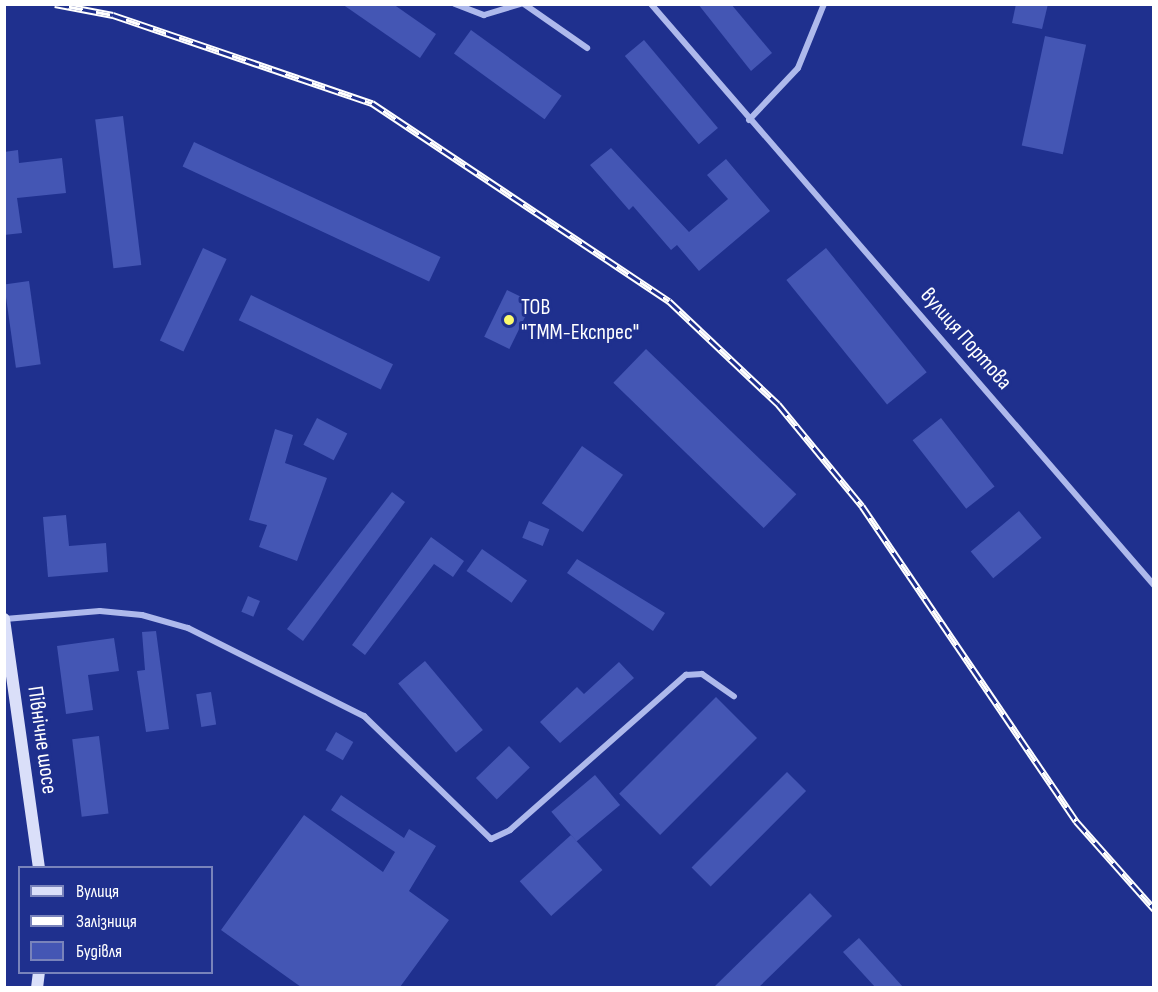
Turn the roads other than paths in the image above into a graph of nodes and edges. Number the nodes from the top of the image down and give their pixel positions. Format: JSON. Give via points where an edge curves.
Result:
{"nodes":[{"id":1,"x":455,"y":4,"type":"edge"},
{"id":2,"x":523,"y":4,"type":"edge"},
{"id":3,"x":651,"y":4,"type":"edge"},
{"id":4,"x":824,"y":4,"type":"edge"},
{"id":5,"x":587,"y":48,"type":"dead end"},
{"id":6,"x":749,"y":120,"type":"junction"},
{"id":7,"x":1154,"y":585,"type":"edge"},
{"id":8,"x":4,"y":619,"type":"edge"},
{"id":9,"x":734,"y":696,"type":"dead end"},
{"id":10,"x":39,"y":866,"type":"edge"}],
"edges":[{"from":1,"to":2,"type":"street","via":[[484,15]]},
{"from":2,"to":5,"type":"street"},
{"from":3,"to":6,"type":"street","name":"вулиця Портова"},
{"from":4,"to":6,"type":"street","via":[[798,68]]},
{"from":6,"to":7,"type":"street","name":"вулиця Портова"},
{"from":8,"to":9,"type":"street","via":[[100,611],[188,628],[364,716],[491,839],[510,830],[686,675],[702,674]]},
{"from":8,"to":10,"type":"main road","name":"Північне шосе"}]}
